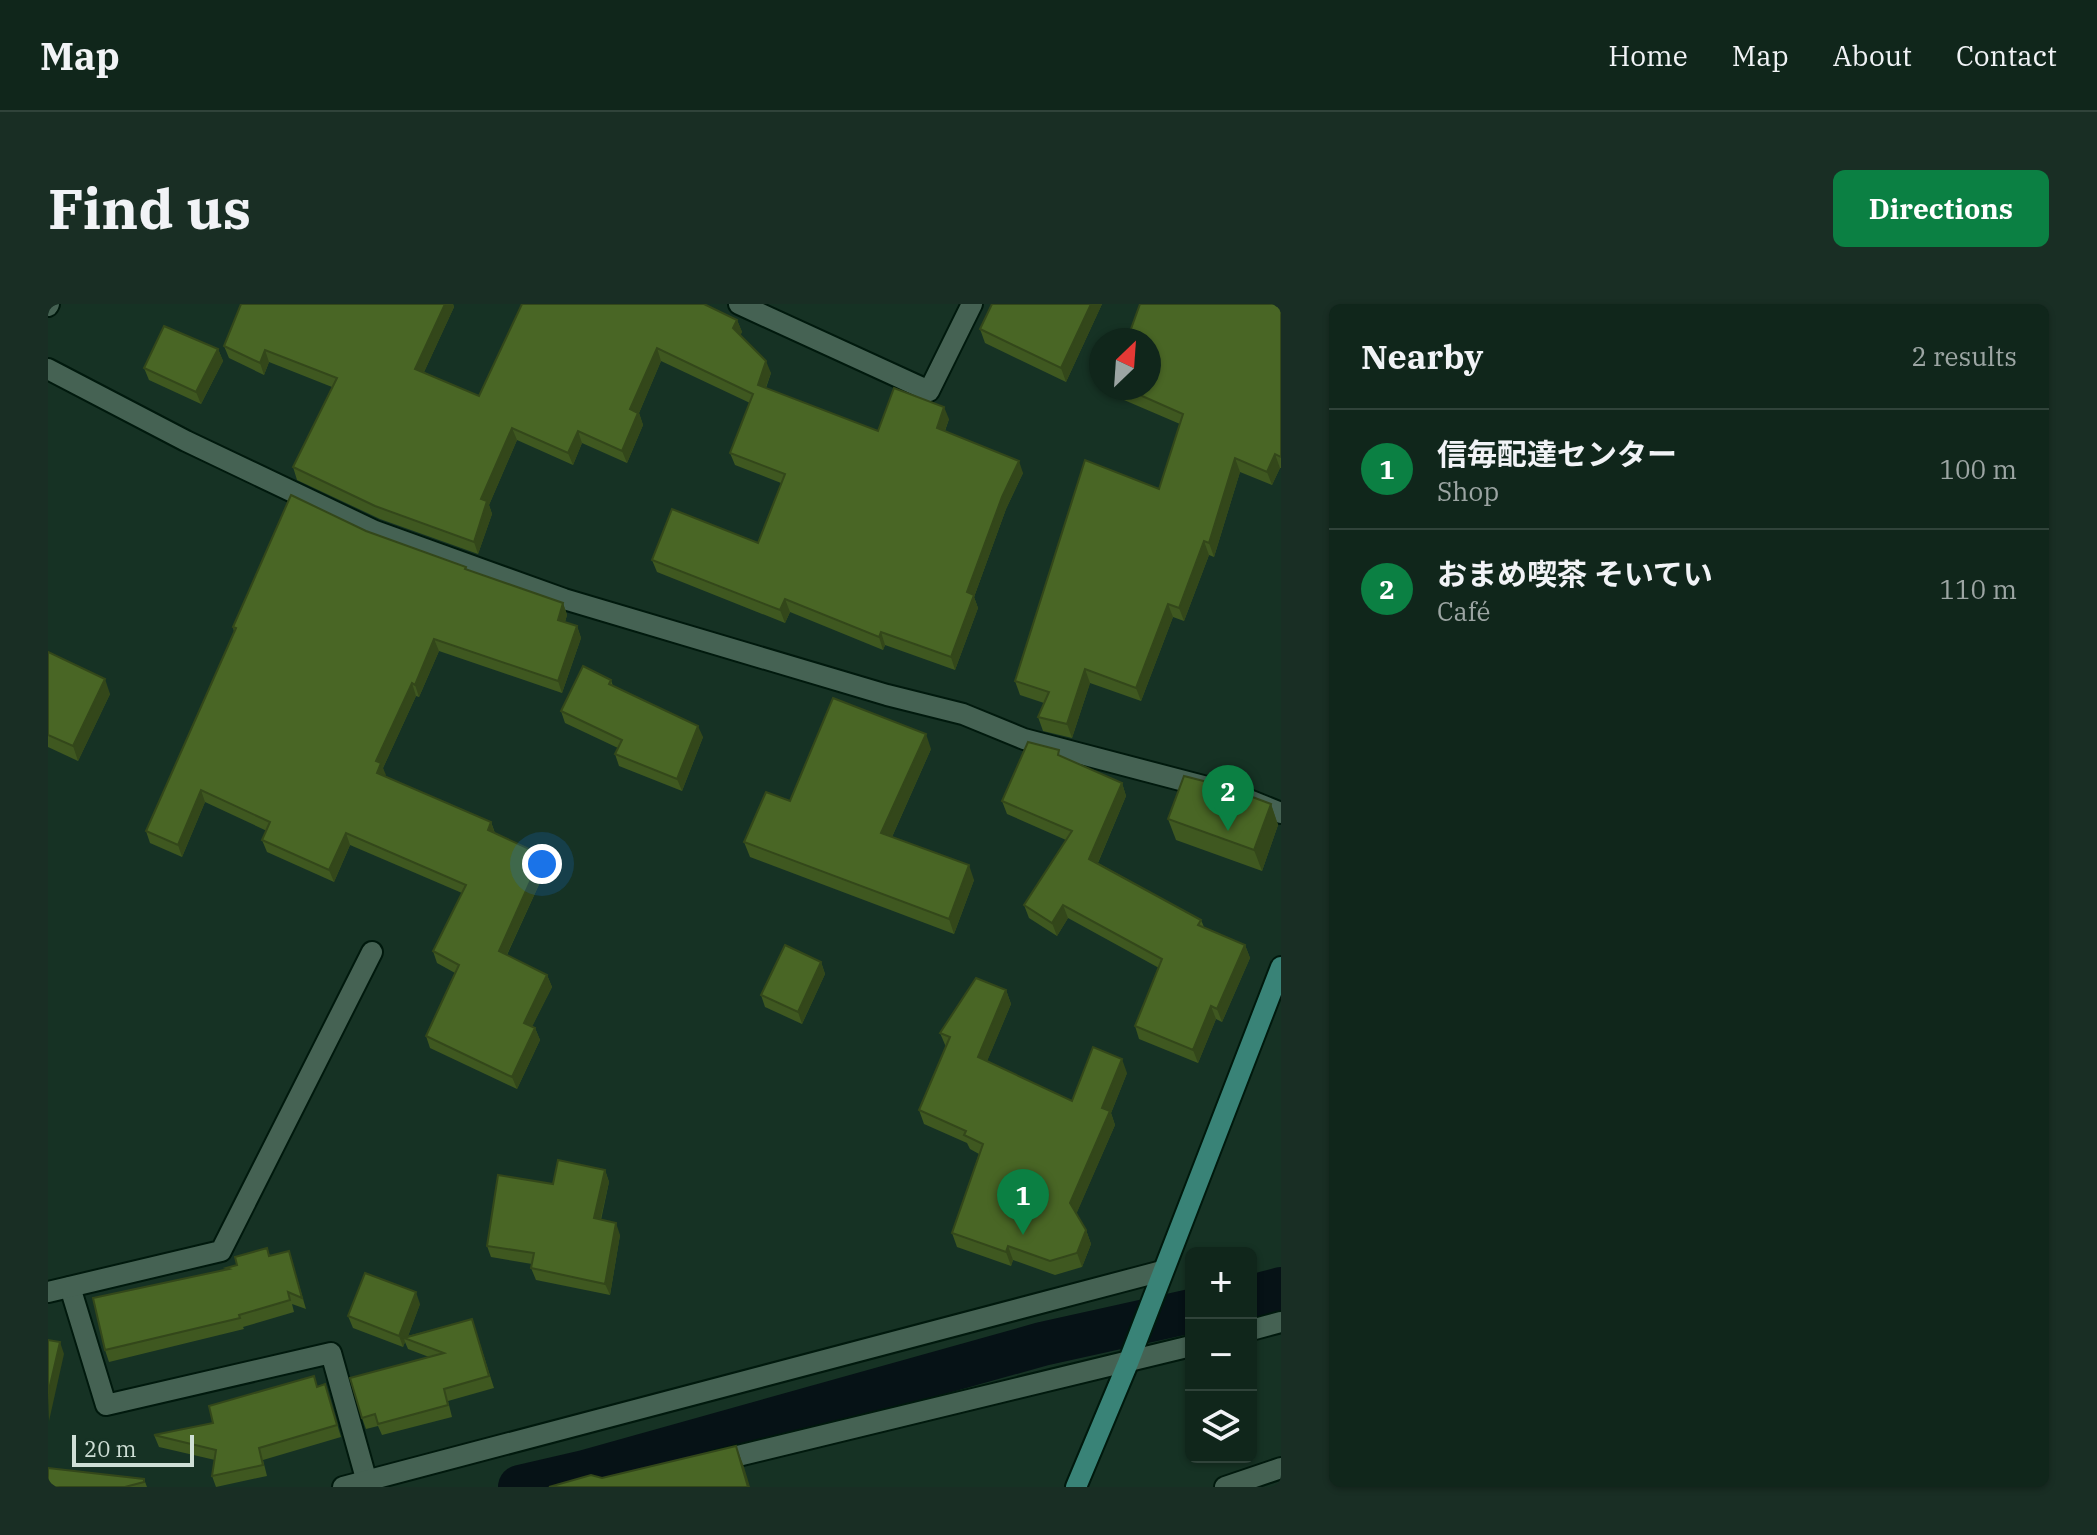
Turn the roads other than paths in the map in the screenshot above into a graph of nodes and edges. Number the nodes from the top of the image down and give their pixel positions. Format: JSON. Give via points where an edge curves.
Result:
{"nodes":[{"id":1,"x":739,"y":304,"type":"edge"},
{"id":2,"x":972,"y":304,"type":"edge"},
{"id":3,"x":48,"y":369,"type":"edge"},
{"id":4,"x":1281,"y":813,"type":"edge"},
{"id":5,"x":372,"y":952,"type":"dead end"},
{"id":6,"x":1281,"y":967,"type":"edge"},
{"id":7,"x":1162,"y":1271,"type":"junction"},
{"id":8,"x":70,"y":1287,"type":"junction"},
{"id":9,"x":48,"y":1292,"type":"edge"},
{"id":10,"x":1281,"y":1322,"type":"edge"},
{"id":11,"x":1257,"y":1328,"type":"edge"},
{"id":12,"x":1185,"y":1347,"type":"edge"},
{"id":13,"x":1130,"y":1356,"type":"junction"},
{"id":14,"x":699,"y":1465,"type":"edge"},
{"id":15,"x":1281,"y":1468,"type":"edge"},
{"id":16,"x":367,"y":1482,"type":"junction"},
{"id":17,"x":343,"y":1487,"type":"edge"},
{"id":18,"x":1076,"y":1487,"type":"edge"},
{"id":19,"x":1225,"y":1487,"type":"edge"}],
"edges":[{"from":1,"to":2,"type":"street","via":[[929,391]]},
{"from":3,"to":4,"type":"street","via":[[375,531],[549,594]]},
{"from":5,"to":8,"type":"street","via":[[221,1251]]},
{"from":6,"to":7,"type":"street"},
{"from":7,"to":13,"type":"street"},
{"from":7,"to":16,"type":"street"},
{"from":8,"to":9,"type":"street"},
{"from":8,"to":16,"type":"street","via":[[106,1405],[331,1353]]},
{"from":10,"to":11,"type":"street"},
{"from":12,"to":13,"type":"street"},
{"from":13,"to":14,"type":"street"},
{"from":13,"to":18,"type":"street"},
{"from":15,"to":19,"type":"street"},
{"from":16,"to":17,"type":"street"}]}
